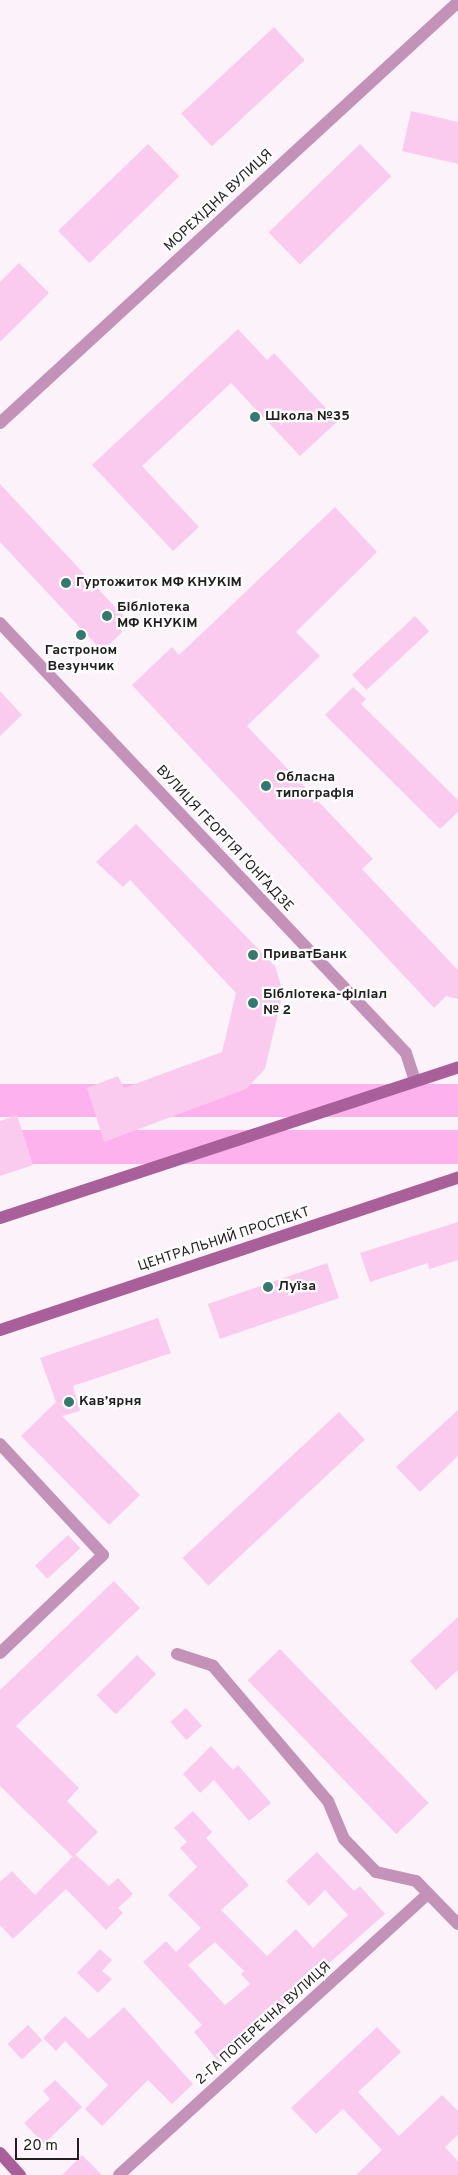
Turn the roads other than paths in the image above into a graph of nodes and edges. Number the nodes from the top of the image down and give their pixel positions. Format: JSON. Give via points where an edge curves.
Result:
{"nodes":[{"id":1,"x":458,"y":2,"type":"edge"},
{"id":2,"x":0,"y":422,"type":"edge"},
{"id":3,"x":0,"y":623,"type":"edge"},
{"id":4,"x":458,"y":1067,"type":"edge"},
{"id":5,"x":415,"y":1081,"type":"junction"},
{"id":6,"x":458,"y":1178,"type":"edge"},
{"id":7,"x":0,"y":1218,"type":"edge"},
{"id":8,"x":0,"y":1330,"type":"edge"},
{"id":9,"x":0,"y":1444,"type":"edge"},
{"id":10,"x":0,"y":1653,"type":"edge"},
{"id":11,"x":177,"y":1654,"type":"dead end"},
{"id":12,"x":428,"y":1894,"type":"junction"},
{"id":13,"x":458,"y":1924,"type":"edge"},
{"id":14,"x":0,"y":2153,"type":"edge"},
{"id":15,"x":20,"y":2175,"type":"edge"},
{"id":16,"x":119,"y":2175,"type":"edge"}],
"edges":[{"from":1,"to":2,"type":"street","name":"МОРЕХІДНА ВУЛИЦЯ"},
{"from":3,"to":5,"type":"street","name":"ВУЛИЦЯ ГЕОРГІЯ ҐОНҐАДЗЕ","via":[[406,1053]]},
{"from":4,"to":5,"type":"main road"},
{"from":5,"to":7,"type":"main road"},
{"from":6,"to":8,"type":"main road","name":"ЦЕНТРАЛЬНИЙ ПРОСПЕКТ"},
{"from":9,"to":10,"type":"street","via":[[103,1555]]},
{"from":11,"to":12,"type":"street","via":[[214,1666],[328,1801],[344,1839],[376,1872],[416,1881]]},
{"from":12,"to":13,"type":"street"},
{"from":12,"to":16,"type":"street","name":"2-ГА ПОПЕРЕЧНА ВУЛИЦЯ"},
{"from":14,"to":15,"type":"main road"}]}
